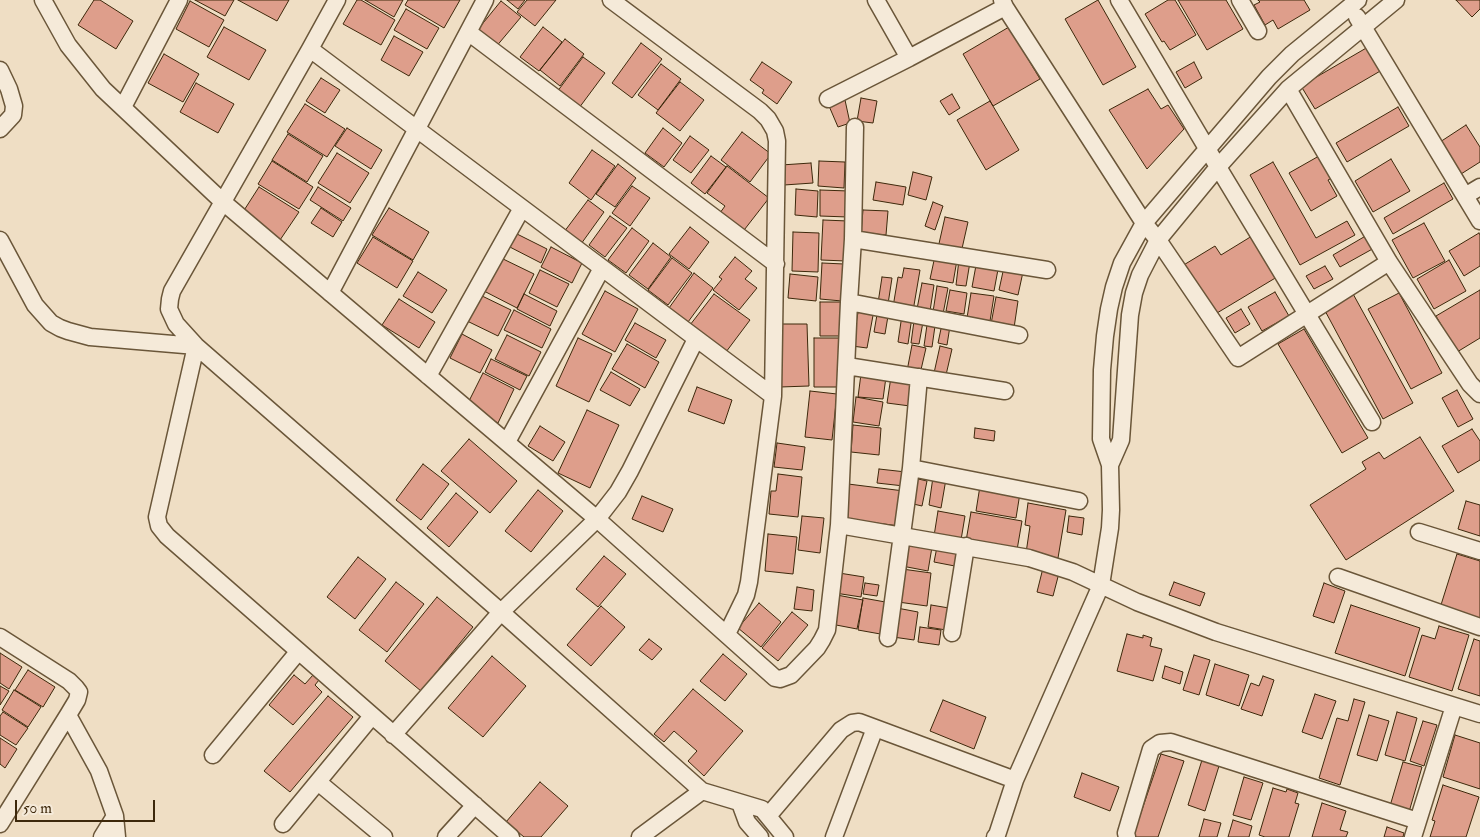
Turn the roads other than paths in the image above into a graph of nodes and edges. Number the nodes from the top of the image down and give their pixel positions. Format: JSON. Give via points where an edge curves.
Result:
{"nodes":[{"id":1,"x":43,"y":0,"type":"edge"},
{"id":2,"x":180,"y":0,"type":"edge"},
{"id":3,"x":336,"y":0,"type":"edge"},
{"id":4,"x":485,"y":0,"type":"edge"},
{"id":5,"x":611,"y":0,"type":"edge"},
{"id":6,"x":876,"y":0,"type":"edge"},
{"id":7,"x":1119,"y":0,"type":"edge"},
{"id":8,"x":1240,"y":0,"type":"edge"},
{"id":9,"x":1354,"y":3,"type":"edge"},
{"id":10,"x":1385,"y":3,"type":"edge"},
{"id":11,"x":1003,"y":4,"type":"edge"},
{"id":12,"x":1364,"y":26,"type":"junction"},
{"id":13,"x":1258,"y":31,"type":"dead end"},
{"id":14,"x":468,"y":32,"type":"junction"},
{"id":15,"x":310,"y":49,"type":"junction"},
{"id":16,"x":909,"y":58,"type":"junction"},
{"id":17,"x":0,"y":70,"type":"edge"},
{"id":18,"x":1288,"y":89,"type":"junction"},
{"id":19,"x":828,"y":99,"type":"dead end"},
{"id":20,"x":123,"y":107,"type":"junction"},
{"id":21,"x":854,"y":127,"type":"dead end"},
{"id":22,"x":416,"y":128,"type":"junction"},
{"id":23,"x":0,"y":129,"type":"edge"},
{"id":24,"x":1207,"y":148,"type":"junction"},
{"id":25,"x":1218,"y":167,"type":"junction"},
{"id":26,"x":1480,"y":187,"type":"edge"},
{"id":27,"x":1465,"y":196,"type":"junction"},
{"id":28,"x":223,"y":202,"type":"junction"},
{"id":29,"x":522,"y":208,"type":"junction"},
{"id":30,"x":1480,"y":221,"type":"edge"},
{"id":31,"x":1144,"y":223,"type":"junction"},
{"id":32,"x":853,"y":239,"type":"junction"},
{"id":33,"x":0,"y":240,"type":"edge"},
{"id":34,"x":1158,"y":240,"type":"junction"},
{"id":35,"x":1389,"y":262,"type":"junction"},
{"id":36,"x":776,"y":264,"type":"junction"},
{"id":37,"x":602,"y":268,"type":"junction"},
{"id":38,"x":1047,"y":270,"type":"dead end"},
{"id":39,"x":330,"y":293,"type":"junction"},
{"id":40,"x":849,"y":302,"type":"junction"},
{"id":41,"x":1308,"y":313,"type":"junction"},
{"id":42,"x":1019,"y":335,"type":"dead end"},
{"id":43,"x":696,"y":339,"type":"junction"},
{"id":44,"x":196,"y":346,"type":"junction"},
{"id":45,"x":847,"y":366,"type":"junction"},
{"id":46,"x":428,"y":376,"type":"junction"},
{"id":47,"x":919,"y":377,"type":"junction"},
{"id":48,"x":1477,"y":386,"type":"edge"},
{"id":49,"x":1005,"y":391,"type":"dead end"},
{"id":50,"x":773,"y":396,"type":"junction"},
{"id":51,"x":1372,"y":422,"type":"dead end"},
{"id":52,"x":507,"y":442,"type":"junction"},
{"id":53,"x":1110,"y":465,"type":"junction"},
{"id":54,"x":911,"y":468,"type":"junction"},
{"id":55,"x":1079,"y":501,"type":"dead end"},
{"id":56,"x":597,"y":519,"type":"junction"},
{"id":57,"x":839,"y":524,"type":"junction"},
{"id":58,"x":1419,"y":532,"type":"dead end"},
{"id":59,"x":902,"y":536,"type":"junction"},
{"id":60,"x":966,"y":546,"type":"junction"},
{"id":61,"x":1480,"y":550,"type":"edge"},
{"id":62,"x":1338,"y":577,"type":"dead end"},
{"id":63,"x":1101,"y":585,"type":"junction"},
{"id":64,"x":500,"y":612,"type":"junction"},
{"id":65,"x":1480,"y":627,"type":"edge"},
{"id":66,"x":952,"y":633,"type":"dead end"},
{"id":67,"x":727,"y":634,"type":"junction"},
{"id":68,"x":0,"y":637,"type":"edge"},
{"id":69,"x":888,"y":638,"type":"dead end"},
{"id":70,"x":298,"y":652,"type":"junction"},
{"id":71,"x":1454,"y":706,"type":"junction"},
{"id":72,"x":1480,"y":714,"type":"edge"},
{"id":73,"x":68,"y":715,"type":"junction"},
{"id":74,"x":372,"y":716,"type":"junction"},
{"id":75,"x":876,"y":728,"type":"junction"},
{"id":76,"x":394,"y":735,"type":"junction"},
{"id":77,"x":213,"y":755,"type":"dead end"},
{"id":78,"x":1015,"y":780,"type":"junction"},
{"id":79,"x":318,"y":782,"type":"junction"},
{"id":80,"x":702,"y":791,"type":"junction"},
{"id":81,"x":740,"y":803,"type":"junction"},
{"id":82,"x":474,"y":805,"type":"junction"},
{"id":83,"x":115,"y":816,"type":"junction"},
{"id":84,"x":768,"y":816,"type":"junction"},
{"id":85,"x":1418,"y":821,"type":"junction"},
{"id":86,"x":0,"y":824,"type":"edge"},
{"id":87,"x":283,"y":824,"type":"dead end"},
{"id":88,"x":997,"y":836,"type":"edge"},
{"id":89,"x":102,"y":837,"type":"edge"},
{"id":90,"x":117,"y":837,"type":"edge"},
{"id":91,"x":384,"y":837,"type":"edge"},
{"id":92,"x":446,"y":837,"type":"edge"},
{"id":93,"x":511,"y":837,"type":"edge"},
{"id":94,"x":640,"y":837,"type":"edge"},
{"id":95,"x":760,"y":837,"type":"edge"},
{"id":96,"x":785,"y":837,"type":"edge"},
{"id":97,"x":834,"y":837,"type":"edge"},
{"id":98,"x":1127,"y":837,"type":"edge"},
{"id":99,"x":1413,"y":837,"type":"edge"}],
"edges":[{"from":1,"to":20,"type":"street","via":[[68,45],[103,89]]},
{"from":2,"to":20,"type":"street"},
{"from":3,"to":15,"type":"street"},
{"from":4,"to":14,"type":"street"},
{"from":5,"to":36,"type":"street","via":[[760,111],[772,125],[777,141]]},
{"from":6,"to":16,"type":"street"},
{"from":7,"to":24,"type":"street"},
{"from":8,"to":13,"type":"street"},
{"from":9,"to":12,"type":"street"},
{"from":9,"to":24,"type":"street","via":[[1292,54]]},
{"from":10,"to":12,"type":"street"},
{"from":11,"to":16,"type":"street"},
{"from":11,"to":31,"type":"street"},
{"from":12,"to":18,"type":"street"},
{"from":12,"to":27,"type":"street"},
{"from":14,"to":22,"type":"street"},
{"from":14,"to":36,"type":"street"},
{"from":15,"to":22,"type":"street"},
{"from":15,"to":28,"type":"street"},
{"from":16,"to":19,"type":"street"},
{"from":17,"to":23,"type":"street","via":[[14,106],[13,114]]},
{"from":18,"to":25,"type":"street"},
{"from":18,"to":35,"type":"street"},
{"from":20,"to":28,"type":"street"},
{"from":21,"to":32,"type":"street"},
{"from":22,"to":29,"type":"street"},
{"from":22,"to":39,"type":"street"},
{"from":24,"to":25,"type":"street"},
{"from":24,"to":31,"type":"street"},
{"from":25,"to":34,"type":"street"},
{"from":25,"to":41,"type":"street"},
{"from":26,"to":27,"type":"street"},
{"from":27,"to":30,"type":"street"},
{"from":28,"to":39,"type":"street"},
{"from":28,"to":44,"type":"street","via":[[170,299],[169,309],[176,324]]},
{"from":29,"to":37,"type":"street"},
{"from":29,"to":46,"type":"street"},
{"from":31,"to":34,"type":"street"},
{"from":31,"to":53,"type":"street","via":[[1122,263],[1105,336],[1101,438]]},
{"from":32,"to":38,"type":"street"},
{"from":32,"to":40,"type":"street"},
{"from":33,"to":44,"type":"street","via":[[35,305],[60,328],[90,337]]},
{"from":34,"to":41,"type":"street","via":[[1238,358]]},
{"from":34,"to":53,"type":"street","via":[[1134,293],[1121,440]]},
{"from":35,"to":41,"type":"street"},
{"from":35,"to":48,"type":"street"},
{"from":36,"to":50,"type":"street"},
{"from":37,"to":43,"type":"street"},
{"from":37,"to":52,"type":"street"},
{"from":39,"to":46,"type":"street"},
{"from":40,"to":42,"type":"street"},
{"from":40,"to":45,"type":"street"},
{"from":41,"to":51,"type":"street"},
{"from":43,"to":50,"type":"street"},
{"from":43,"to":56,"type":"street","via":[[630,471]]},
{"from":44,"to":64,"type":"street"},
{"from":44,"to":70,"type":"street","via":[[157,517],[160,526],[167,536]]},
{"from":45,"to":47,"type":"street"},
{"from":45,"to":57,"type":"street"},
{"from":46,"to":52,"type":"street"},
{"from":47,"to":49,"type":"street"},
{"from":47,"to":54,"type":"street"},
{"from":50,"to":67,"type":"street","via":[[749,582]]},
{"from":52,"to":56,"type":"street"},
{"from":53,"to":63,"type":"street","via":[[1110,528]]},
{"from":54,"to":55,"type":"street"},
{"from":54,"to":59,"type":"street"},
{"from":56,"to":64,"type":"street"},
{"from":56,"to":67,"type":"street"},
{"from":57,"to":59,"type":"street"},
{"from":57,"to":67,"type":"street","via":[[826,630],[817,648],[791,674],[775,678]]},
{"from":58,"to":61,"type":"street"},
{"from":59,"to":60,"type":"street"},
{"from":59,"to":69,"type":"street"},
{"from":60,"to":63,"type":"street","via":[[1029,558]]},
{"from":60,"to":66,"type":"street"},
{"from":62,"to":65,"type":"street"},
{"from":63,"to":71,"type":"street","via":[[1216,632]]},
{"from":63,"to":78,"type":"street"},
{"from":64,"to":76,"type":"street"},
{"from":64,"to":80,"type":"street"},
{"from":68,"to":73,"type":"street","via":[[76,688],[79,692],[77,700]]},
{"from":70,"to":74,"type":"street"},
{"from":70,"to":77,"type":"street"},
{"from":71,"to":72,"type":"street"},
{"from":71,"to":85,"type":"street"},
{"from":73,"to":83,"type":"street","via":[[99,770]]},
{"from":73,"to":86,"type":"street"},
{"from":74,"to":76,"type":"street"},
{"from":74,"to":79,"type":"street"},
{"from":75,"to":78,"type":"street"},
{"from":75,"to":84,"type":"street","via":[[859,722],[841,730]]},
{"from":75,"to":97,"type":"street"},
{"from":76,"to":82,"type":"street"},
{"from":78,"to":88,"type":"street"},
{"from":79,"to":87,"type":"street"},
{"from":79,"to":91,"type":"street"},
{"from":80,"to":81,"type":"street"},
{"from":80,"to":94,"type":"street"},
{"from":81,"to":84,"type":"street","via":[[762,809]]},
{"from":81,"to":95,"type":"street","via":[[747,822]]},
{"from":82,"to":92,"type":"street"},
{"from":82,"to":93,"type":"street"},
{"from":83,"to":89,"type":"street"},
{"from":83,"to":90,"type":"street"},
{"from":84,"to":96,"type":"street"},
{"from":85,"to":98,"type":"street","via":[[1171,742],[1160,743],[1151,749]]},
{"from":85,"to":99,"type":"street"}]}
